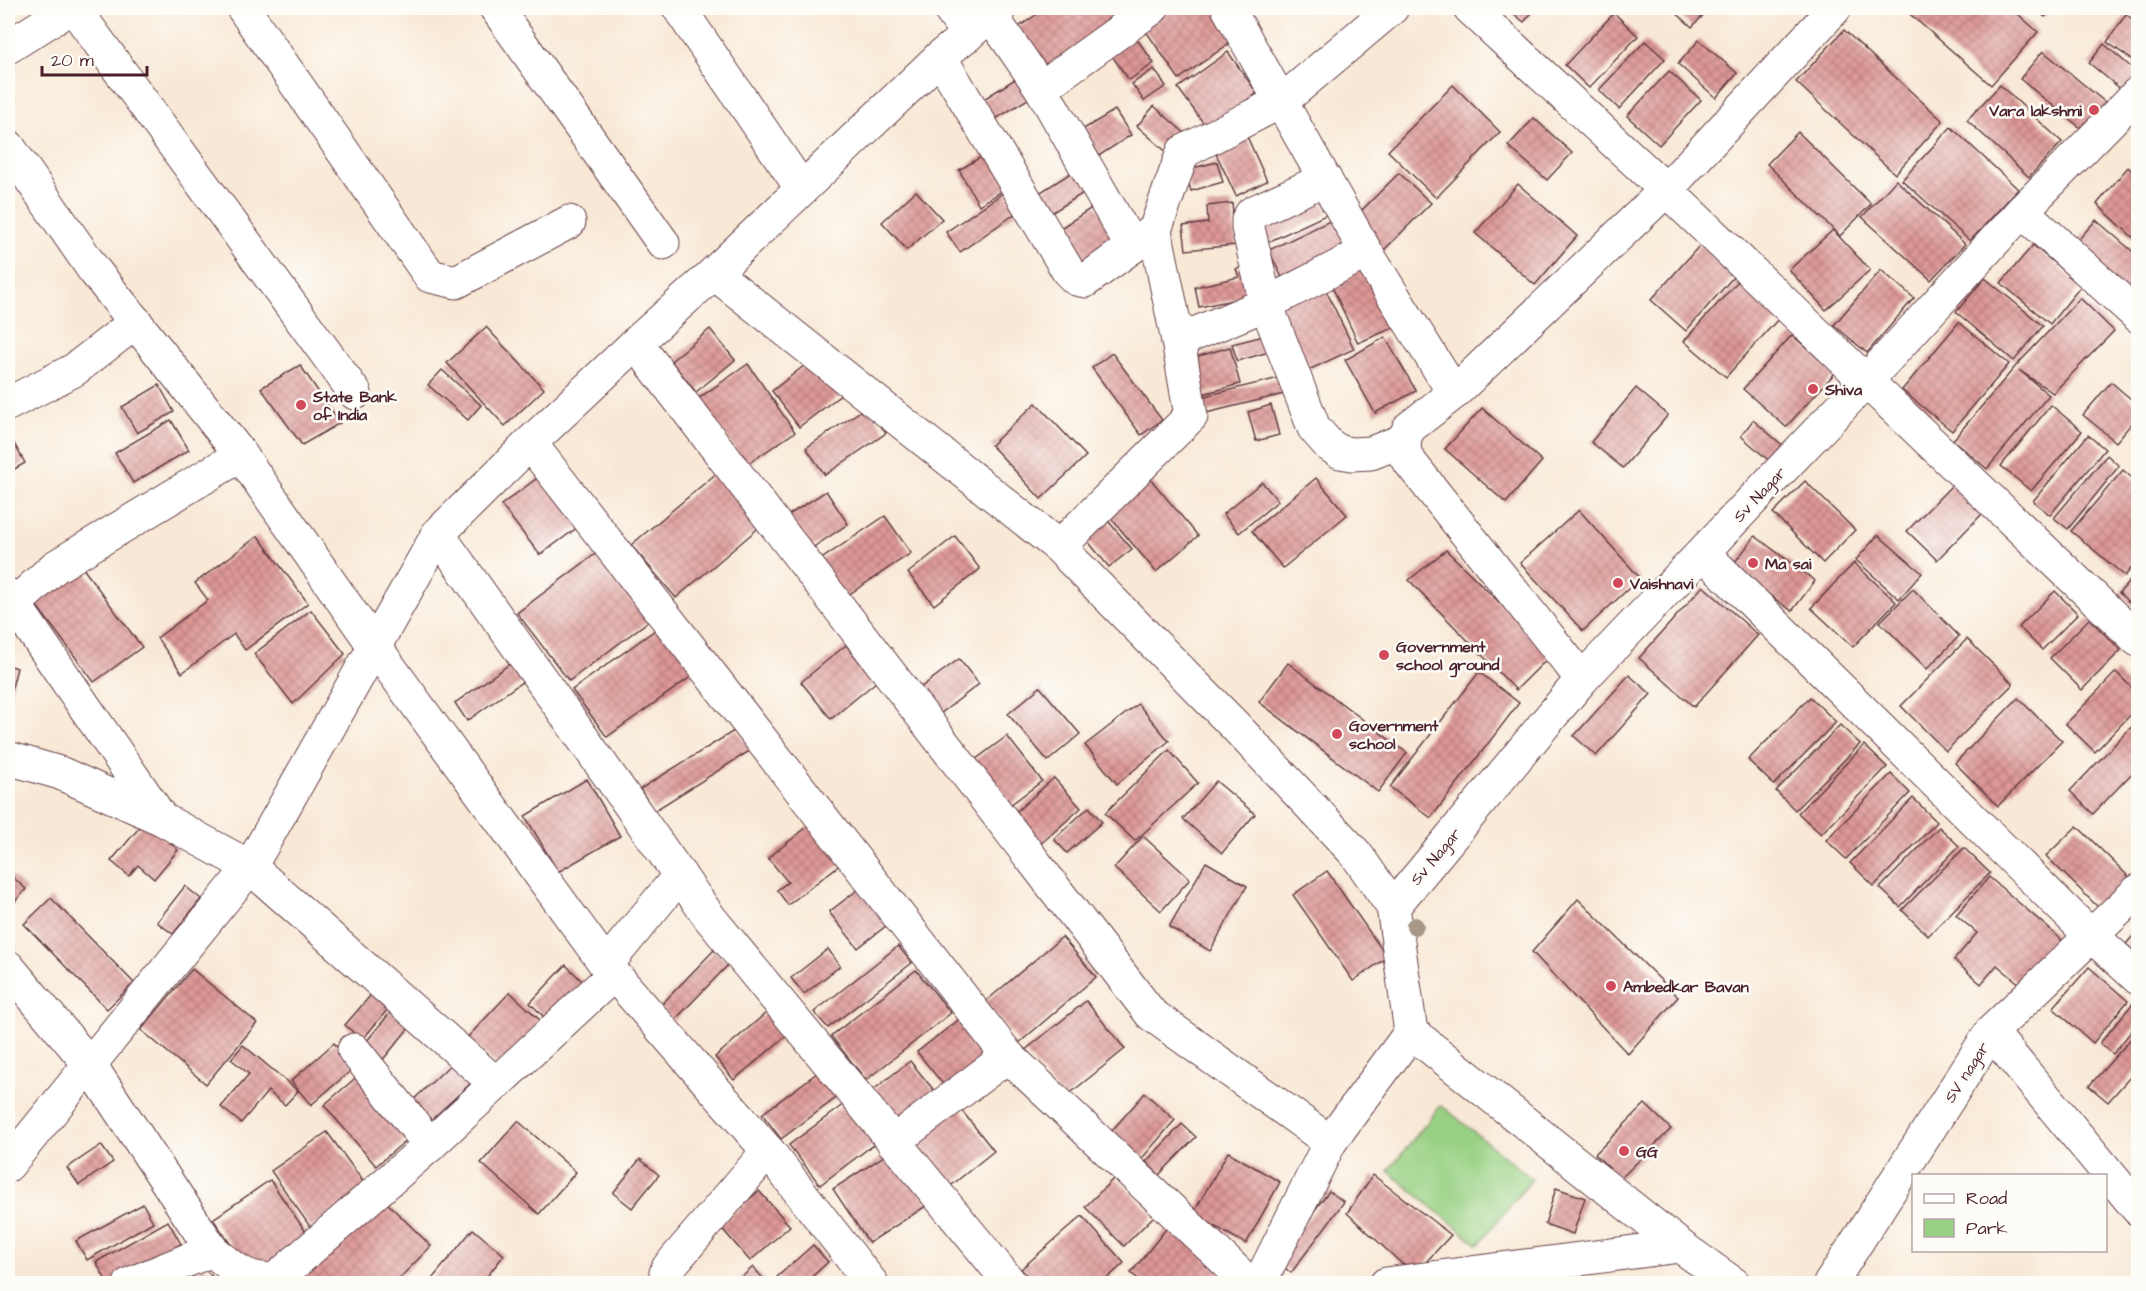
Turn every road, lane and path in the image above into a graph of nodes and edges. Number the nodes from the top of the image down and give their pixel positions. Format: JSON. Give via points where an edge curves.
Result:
{"nodes":[{"id":1,"x":72,"y":8,"type":"edge"},
{"id":2,"x":243,"y":8,"type":"edge"},
{"id":3,"x":496,"y":8,"type":"edge"},
{"id":4,"x":679,"y":8,"type":"edge"},
{"id":5,"x":949,"y":8,"type":"edge"},
{"id":6,"x":1152,"y":8,"type":"edge"},
{"id":7,"x":1228,"y":8,"type":"edge"},
{"id":8,"x":1392,"y":8,"type":"edge"},
{"id":9,"x":1470,"y":8,"type":"edge"},
{"id":10,"x":1835,"y":8,"type":"edge"},
{"id":11,"x":986,"y":19,"type":"edge"},
{"id":12,"x":8,"y":47,"type":"edge"},
{"id":13,"x":940,"y":57,"type":"junction"},
{"id":14,"x":1041,"y":88,"type":"junction"},
{"id":15,"x":2139,"y":93,"type":"edge"},
{"id":16,"x":1282,"y":101,"type":"junction"},
{"id":17,"x":8,"y":146,"type":"edge"},
{"id":18,"x":1325,"y":179,"type":"junction"},
{"id":19,"x":802,"y":189,"type":"junction"},
{"id":20,"x":1666,"y":190,"type":"junction"},
{"id":21,"x":2022,"y":211,"type":"junction"},
{"id":22,"x":569,"y":222,"type":"dead end"},
{"id":23,"x":1144,"y":239,"type":"junction"},
{"id":24,"x":663,"y":243,"type":"dead end"},
{"id":25,"x":1366,"y":252,"type":"junction"},
{"id":26,"x":714,"y":273,"type":"junction"},
{"id":27,"x":1266,"y":304,"type":"junction"},
{"id":28,"x":2139,"y":316,"type":"edge"},
{"id":29,"x":136,"y":322,"type":"junction"},
{"id":30,"x":1178,"y":341,"type":"junction"},
{"id":31,"x":636,"y":343,"type":"junction"},
{"id":32,"x":1866,"y":381,"type":"junction"},
{"id":33,"x":355,"y":393,"type":"dead end"},
{"id":34,"x":1454,"y":393,"type":"junction"},
{"id":35,"x":8,"y":404,"type":"edge"},
{"id":36,"x":1404,"y":440,"type":"junction"},
{"id":37,"x":530,"y":443,"type":"junction"},
{"id":38,"x":241,"y":455,"type":"junction"},
{"id":39,"x":438,"y":534,"type":"junction"},
{"id":40,"x":1059,"y":547,"type":"junction"},
{"id":41,"x":1703,"y":553,"type":"junction"},
{"id":42,"x":10,"y":603,"type":"edge"},
{"id":43,"x":2139,"y":640,"type":"edge"},
{"id":44,"x":375,"y":647,"type":"junction"},
{"id":45,"x":1582,"y":679,"type":"junction"},
{"id":46,"x":8,"y":758,"type":"edge"},
{"id":47,"x":162,"y":819,"type":"junction"},
{"id":48,"x":250,"y":867,"type":"junction"},
{"id":49,"x":680,"y":875,"type":"junction"},
{"id":50,"x":2139,"y":891,"type":"edge"},
{"id":51,"x":1393,"y":907,"type":"junction"},
{"id":52,"x":2092,"y":935,"type":"junction"},
{"id":53,"x":8,"y":967,"type":"edge"},
{"id":54,"x":610,"y":969,"type":"junction"},
{"id":55,"x":2139,"y":978,"type":"edge"},
{"id":56,"x":1411,"y":1032,"type":"junction"},
{"id":57,"x":1991,"y":1032,"type":"junction"},
{"id":58,"x":354,"y":1050,"type":"dead end"},
{"id":59,"x":1008,"y":1056,"type":"junction"},
{"id":60,"x":90,"y":1065,"type":"junction"},
{"id":61,"x":495,"y":1083,"type":"junction"},
{"id":62,"x":893,"y":1142,"type":"junction"},
{"id":63,"x":1330,"y":1142,"type":"junction"},
{"id":64,"x":430,"y":1144,"type":"junction"},
{"id":65,"x":768,"y":1151,"type":"junction"},
{"id":66,"x":8,"y":1165,"type":"edge"},
{"id":67,"x":2139,"y":1209,"type":"edge"},
{"id":68,"x":1680,"y":1246,"type":"junction"},
{"id":69,"x":212,"y":1250,"type":"junction"},
{"id":70,"x":130,"y":1284,"type":"edge"},
{"id":71,"x":670,"y":1284,"type":"edge"},
{"id":72,"x":872,"y":1284,"type":"edge"},
{"id":73,"x":1011,"y":1284,"type":"edge"},
{"id":74,"x":1250,"y":1284,"type":"edge"},
{"id":75,"x":1259,"y":1284,"type":"edge"},
{"id":76,"x":1386,"y":1284,"type":"edge"},
{"id":77,"x":1734,"y":1284,"type":"edge"},
{"id":78,"x":1830,"y":1284,"type":"edge"}],
"edges":[{"from":1,"to":12,"type":"street"},
{"from":1,"to":33,"type":"street"},
{"from":2,"to":22,"type":"street","via":[[430,276],[456,282]]},
{"from":3,"to":24,"type":"street"},
{"from":4,"to":19,"type":"street"},
{"from":5,"to":11,"type":"street"},
{"from":6,"to":14,"type":"street"},
{"from":7,"to":16,"type":"street"},
{"from":8,"to":16,"type":"street"},
{"from":9,"to":20,"type":"street"},
{"from":10,"to":20,"type":"street"},
{"from":11,"to":13,"type":"street"},
{"from":11,"to":14,"type":"street"},
{"from":13,"to":19,"type":"street"},
{"from":13,"to":23,"type":"street","via":[[1068,271],[1085,281]]},
{"from":14,"to":23,"type":"street"},
{"from":15,"to":21,"type":"street","name":"Sv Nagar"},
{"from":16,"to":18,"type":"street"},
{"from":16,"to":23,"type":"street","via":[[1184,152]]},
{"from":17,"to":29,"type":"street","via":[[93,268]]},
{"from":18,"to":25,"type":"street"},
{"from":18,"to":27,"type":"street","via":[[1252,213],[1248,219],[1250,243]]},
{"from":19,"to":26,"type":"street"},
{"from":20,"to":32,"type":"street"},
{"from":20,"to":34,"type":"street"},
{"from":21,"to":28,"type":"street"},
{"from":21,"to":32,"type":"street","name":"Sv Nagar"},
{"from":23,"to":30,"type":"street"},
{"from":25,"to":27,"type":"street"},
{"from":25,"to":34,"type":"street"},
{"from":26,"to":31,"type":"street"},
{"from":26,"to":40,"type":"street"},
{"from":27,"to":30,"type":"street"},
{"from":27,"to":36,"type":"street","via":[[1314,428],[1329,445],[1340,453],[1371,453]]},
{"from":29,"to":35,"type":"street","via":[[74,370]]},
{"from":29,"to":38,"type":"street"},
{"from":30,"to":40,"type":"street","via":[[1191,416]]},
{"from":31,"to":37,"type":"street"},
{"from":31,"to":63,"type":"street","via":[[1151,1014]]},
{"from":32,"to":41,"type":"street","name":"Sv Nagar"},
{"from":32,"to":43,"type":"street"},
{"from":34,"to":36,"type":"street","via":[[1409,428]]},
{"from":36,"to":45,"type":"street","via":[[1405,456]]},
{"from":37,"to":39,"type":"street"},
{"from":37,"to":59,"type":"street"},
{"from":38,"to":42,"type":"street","via":[[55,567]]},
{"from":38,"to":44,"type":"street"},
{"from":39,"to":44,"type":"street"},
{"from":39,"to":49,"type":"street"},
{"from":40,"to":51,"type":"street","via":[[1356,854]]},
{"from":41,"to":45,"type":"street","name":"Sv Nagar"},
{"from":41,"to":52,"type":"street"},
{"from":42,"to":47,"type":"street"},
{"from":44,"to":48,"type":"street"},
{"from":44,"to":54,"type":"street"},
{"from":45,"to":51,"type":"street","name":"Sv Nagar"},
{"from":46,"to":47,"type":"street","via":[[60,772]]},
{"from":47,"to":48,"type":"street"},
{"from":48,"to":60,"type":"street"},
{"from":48,"to":61,"type":"street"},
{"from":49,"to":54,"type":"street"},
{"from":49,"to":62,"type":"street","via":[[710,918]]},
{"from":50,"to":52,"type":"street","name":"SV nagar"},
{"from":51,"to":56,"type":"street"},
{"from":52,"to":55,"type":"street"},
{"from":52,"to":57,"type":"street","name":"SV nagar"},
{"from":53,"to":60,"type":"street"},
{"from":54,"to":61,"type":"street"},
{"from":54,"to":65,"type":"street"},
{"from":56,"to":63,"type":"street"},
{"from":56,"to":68,"type":"street"},
{"from":57,"to":67,"type":"street"},
{"from":57,"to":78,"type":"street","name":"SV nagar"},
{"from":58,"to":64,"type":"street"},
{"from":59,"to":62,"type":"street"},
{"from":59,"to":74,"type":"street"},
{"from":60,"to":66,"type":"street"},
{"from":60,"to":69,"type":"street"},
{"from":61,"to":64,"type":"street"},
{"from":62,"to":73,"type":"street"},
{"from":63,"to":75,"type":"street"},
{"from":64,"to":69,"type":"street","via":[[276,1278],[261,1280],[239,1272]]},
{"from":65,"to":71,"type":"street","via":[[668,1269]]},
{"from":65,"to":72,"type":"street"},
{"from":68,"to":76,"type":"street"},
{"from":68,"to":77,"type":"street"},
{"from":69,"to":70,"type":"street"}]}
